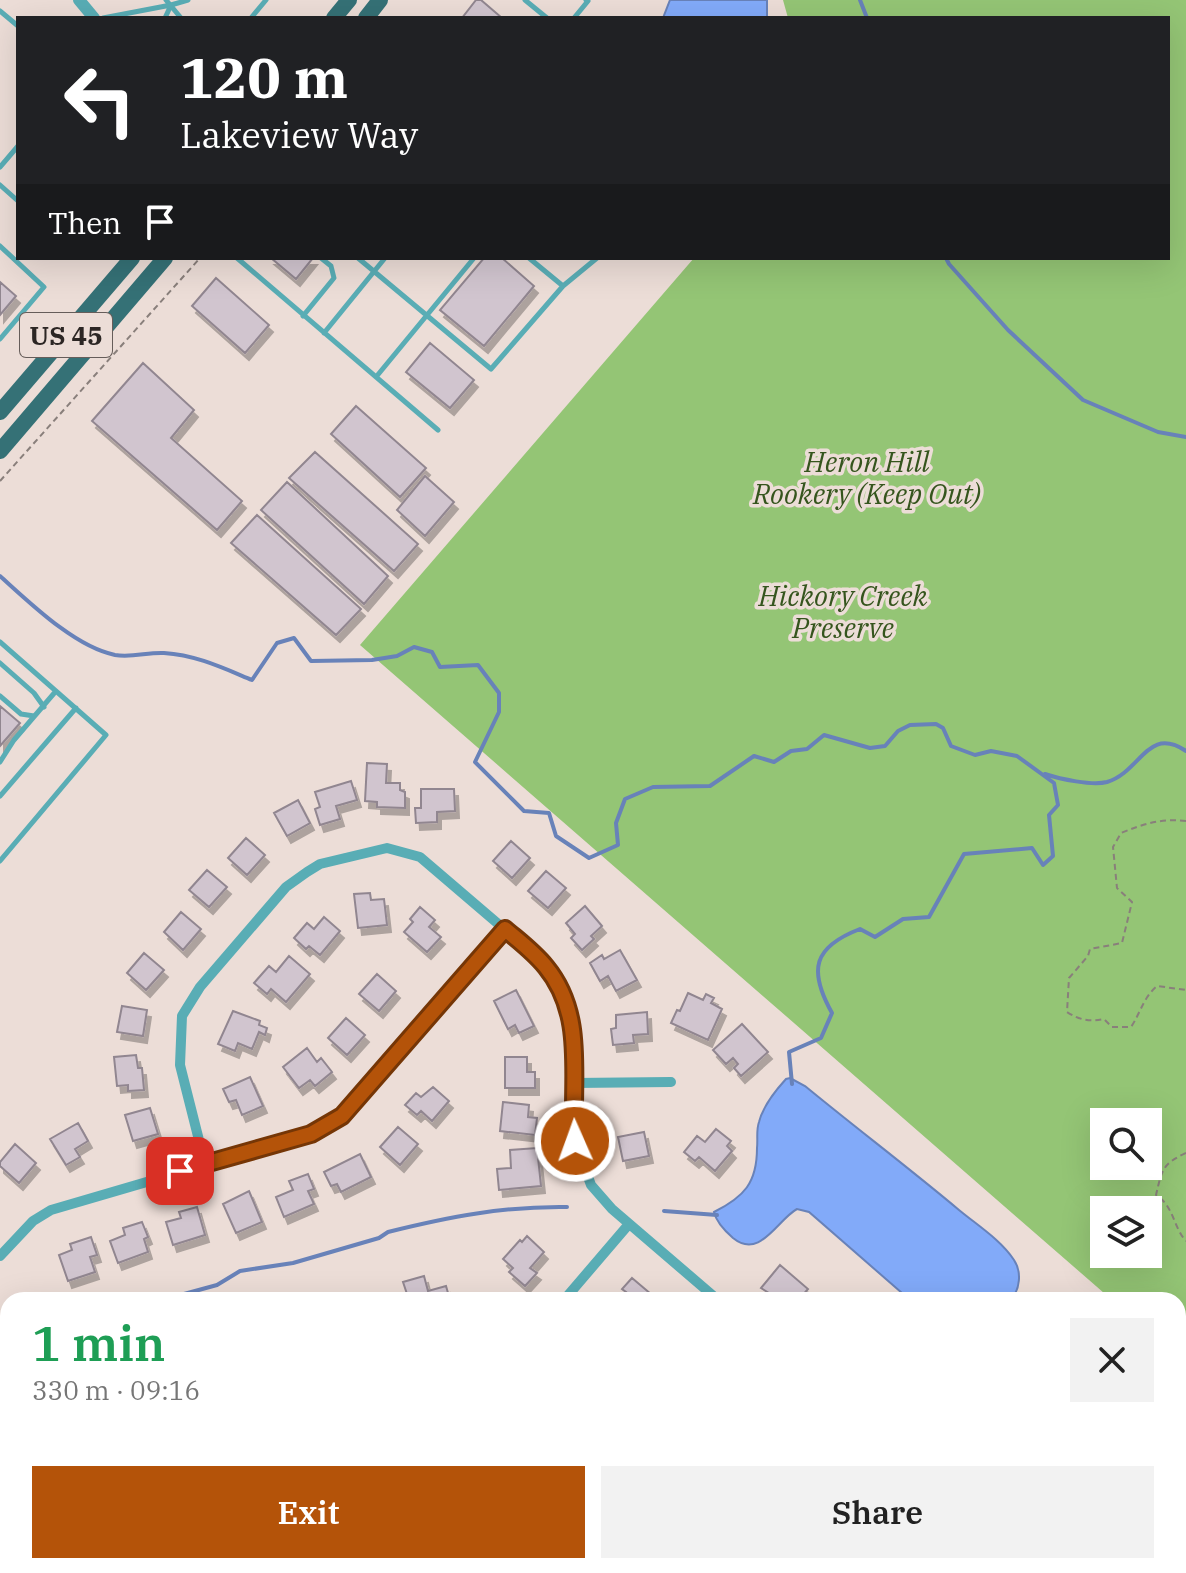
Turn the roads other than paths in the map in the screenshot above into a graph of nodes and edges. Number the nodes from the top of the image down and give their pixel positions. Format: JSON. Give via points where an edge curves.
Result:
{"nodes":[{"id":1,"x":79,"y":0,"type":"edge"},
{"id":2,"x":188,"y":0,"type":"edge"},
{"id":3,"x":266,"y":0,"type":"edge"},
{"id":4,"x":349,"y":0,"type":"edge"},
{"id":5,"x":380,"y":0,"type":"edge"},
{"id":6,"x":525,"y":0,"type":"edge"},
{"id":7,"x":588,"y":0,"type":"edge"},
{"id":8,"x":168,"y":3,"type":"edge"},
{"id":9,"x":0,"y":11,"type":"edge"},
{"id":10,"x":92,"y":16,"type":"edge"},
{"id":11,"x":112,"y":16,"type":"edge"},
{"id":12,"x":253,"y":16,"type":"edge"},
{"id":13,"x":336,"y":16,"type":"edge"},
{"id":14,"x":368,"y":16,"type":"edge"},
{"id":15,"x":545,"y":16,"type":"edge"},
{"id":16,"x":576,"y":16,"type":"edge"},
{"id":17,"x":16,"y":24,"type":"edge"},
{"id":18,"x":16,"y":148,"type":"edge"},
{"id":19,"x":0,"y":167,"type":"edge"},
{"id":20,"x":0,"y":185,"type":"edge"},
{"id":21,"x":16,"y":199,"type":"edge"},
{"id":22,"x":0,"y":246,"type":"edge"},
{"id":23,"x":130,"y":260,"type":"edge"},
{"id":24,"x":163,"y":260,"type":"edge"},
{"id":25,"x":239,"y":260,"type":"edge"},
{"id":26,"x":324,"y":260,"type":"edge"},
{"id":27,"x":360,"y":260,"type":"edge"},
{"id":28,"x":383,"y":260,"type":"edge"},
{"id":29,"x":472,"y":260,"type":"edge"},
{"id":30,"x":531,"y":260,"type":"edge"},
{"id":31,"x":595,"y":260,"type":"edge"},
{"id":32,"x":374,"y":271,"type":"junction"},
{"id":33,"x":563,"y":286,"type":"junction"},
{"id":34,"x":303,"y":316,"type":"junction"},
{"id":35,"x":427,"y":316,"type":"junction"},
{"id":36,"x":324,"y":333,"type":"junction"},
{"id":37,"x":0,"y":339,"type":"edge"},
{"id":38,"x":376,"y":377,"type":"junction"},
{"id":39,"x":0,"y":412,"type":"edge"},
{"id":40,"x":438,"y":430,"type":"dead end"},
{"id":41,"x":0,"y":451,"type":"edge"},
{"id":42,"x":0,"y":642,"type":"edge"},
{"id":43,"x":0,"y":663,"type":"edge"},
{"id":44,"x":56,"y":691,"type":"junction"},
{"id":45,"x":0,"y":696,"type":"edge"},
{"id":46,"x":44,"y":707,"type":"junction"},
{"id":47,"x":76,"y":708,"type":"junction"},
{"id":48,"x":35,"y":716,"type":"junction"},
{"id":49,"x":0,"y":762,"type":"edge"},
{"id":50,"x":0,"y":796,"type":"edge"},
{"id":51,"x":0,"y":861,"type":"edge"},
{"id":52,"x":505,"y":929,"type":"junction"},
{"id":53,"x":671,"y":1082,"type":"dead end"},
{"id":54,"x":574,"y":1083,"type":"junction"},
{"id":55,"x":205,"y":1164,"type":"junction"},
{"id":56,"x":629,"y":1224,"type":"junction"},
{"id":57,"x":0,"y":1256,"type":"edge"},
{"id":58,"x":571,"y":1292,"type":"edge"},
{"id":59,"x":709,"y":1292,"type":"edge"}],
"edges":[{"from":1,"to":10,"type":"street"},
{"from":2,"to":8,"type":"lane"},
{"from":3,"to":12,"type":"lane"},
{"from":4,"to":13,"type":"main road"},
{"from":5,"to":14,"type":"main road"},
{"from":6,"to":15,"type":"lane"},
{"from":7,"to":16,"type":"lane"},
{"from":8,"to":11,"type":"lane"},
{"from":9,"to":17,"type":"lane"},
{"from":18,"to":19,"type":"lane"},
{"from":20,"to":21,"type":"lane"},
{"from":22,"to":37,"type":"lane","via":[[44,287]]},
{"from":23,"to":39,"type":"main road","number":"US 45"},
{"from":24,"to":41,"type":"main road","number":"US 45"},
{"from":25,"to":34,"type":"lane"},
{"from":26,"to":34,"type":"lane","via":[[334,278]]},
{"from":27,"to":32,"type":"lane"},
{"from":28,"to":32,"type":"lane"},
{"from":29,"to":35,"type":"lane"},
{"from":30,"to":33,"type":"lane"},
{"from":31,"to":33,"type":"lane"},
{"from":32,"to":35,"type":"lane"},
{"from":32,"to":36,"type":"lane"},
{"from":33,"to":35,"type":"lane","via":[[491,369]]},
{"from":34,"to":36,"type":"lane"},
{"from":35,"to":38,"type":"lane"},
{"from":36,"to":38,"type":"lane"},
{"from":38,"to":40,"type":"lane"},
{"from":42,"to":44,"type":"lane"},
{"from":43,"to":46,"type":"lane"},
{"from":44,"to":46,"type":"lane"},
{"from":44,"to":47,"type":"lane"},
{"from":45,"to":48,"type":"lane","via":[[21,714]]},
{"from":46,"to":48,"type":"lane"},
{"from":47,"to":50,"type":"lane"},
{"from":47,"to":51,"type":"lane","via":[[106,735]]},
{"from":48,"to":49,"type":"lane"},
{"from":52,"to":54,"type":"street","via":[[546,966],[568,1004],[575,1040]]},
{"from":52,"to":55,"type":"street","via":[[342,1116],[311,1134]]},
{"from":52,"to":55,"type":"street","via":[[420,857],[387,848],[320,864],[296,879],[200,987],[182,1016],[180,1065]]},
{"from":53,"to":54,"type":"street"},
{"from":54,"to":56,"type":"street","via":[[575,1141],[584,1169],[602,1198]]},
{"from":55,"to":57,"type":"street","via":[[51,1210]]},
{"from":56,"to":58,"type":"street"},
{"from":56,"to":59,"type":"street"}]}
